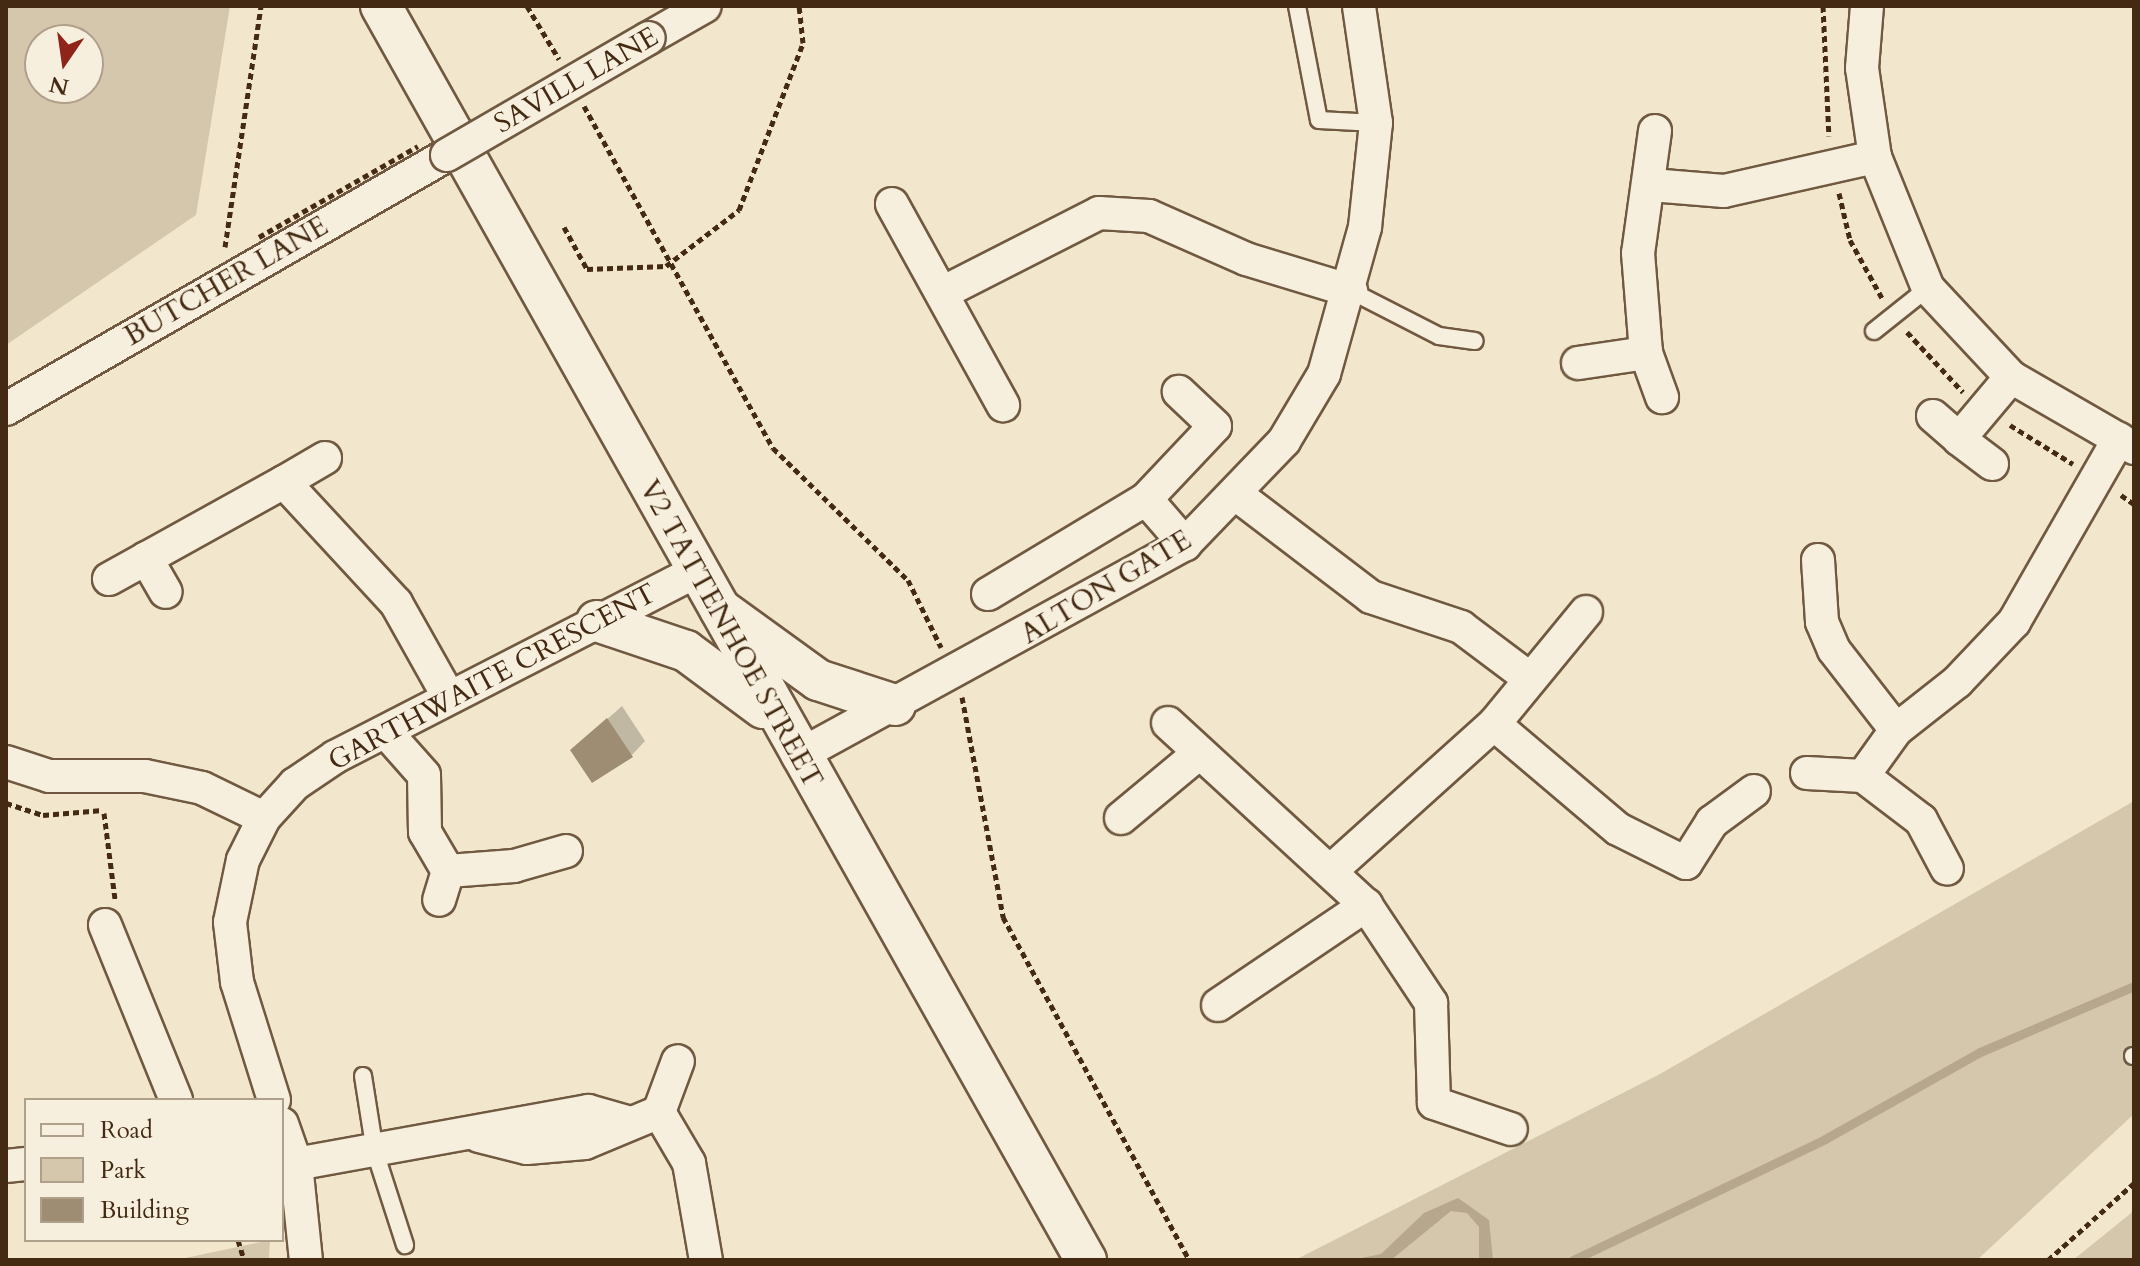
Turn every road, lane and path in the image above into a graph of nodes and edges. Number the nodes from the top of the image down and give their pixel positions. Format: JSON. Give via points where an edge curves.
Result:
{"nodes":[{"id":1,"x":261,"y":6,"type":"edge"},
{"id":2,"x":381,"y":6,"type":"edge"},
{"id":3,"x":527,"y":6,"type":"edge"},
{"id":4,"x":705,"y":6,"type":"edge"},
{"id":5,"x":799,"y":6,"type":"edge"},
{"id":6,"x":1297,"y":6,"type":"edge"},
{"id":7,"x":1359,"y":6,"type":"edge"},
{"id":8,"x":1867,"y":6,"type":"edge"},
{"id":9,"x":566,"y":70,"type":"dead end"},
{"id":10,"x":580,"y":98,"type":"dead end"},
{"id":11,"x":1376,"y":123,"type":"junction"},
{"id":12,"x":1655,"y":131,"type":"dead end"},
{"id":13,"x":447,"y":155,"type":"joint"},
{"id":14,"x":1875,"y":157,"type":"junction"},
{"id":15,"x":1651,"y":185,"type":"junction"},
{"id":16,"x":892,"y":204,"type":"dead end"},
{"id":17,"x":564,"y":227,"type":"dead end"},
{"id":18,"x":224,"y":256,"type":"dead end"},
{"id":19,"x":666,"y":266,"type":"junction"},
{"id":20,"x":1928,"y":288,"type":"junction"},
{"id":21,"x":1351,"y":291,"type":"junction"},
{"id":22,"x":944,"y":292,"type":"junction"},
{"id":23,"x":1874,"y":331,"type":"dead end"},
{"id":24,"x":1475,"y":341,"type":"dead end"},
{"id":25,"x":1646,"y":353,"type":"junction"},
{"id":26,"x":1578,"y":363,"type":"dead end"},
{"id":27,"x":2011,"y":377,"type":"junction"},
{"id":28,"x":1179,"y":392,"type":"dead end"},
{"id":29,"x":1662,"y":397,"type":"dead end"},
{"id":30,"x":1003,"y":405,"type":"dead end"},
{"id":31,"x":6,"y":409,"type":"edge"},
{"id":32,"x":1933,"y":416,"type":"dead end"},
{"id":33,"x":1959,"y":439,"type":"junction"},
{"id":34,"x":2126,"y":444,"type":"edge"},
{"id":35,"x":325,"y":458,"type":"dead end"},
{"id":36,"x":1992,"y":464,"type":"dead end"},
{"id":37,"x":284,"y":482,"type":"junction"},
{"id":38,"x":1237,"y":495,"type":"junction"},
{"id":39,"x":1146,"y":499,"type":"junction"},
{"id":40,"x":1185,"y":544,"type":"junction"},
{"id":41,"x":146,"y":558,"type":"junction"},
{"id":42,"x":1818,"y":560,"type":"dead end"},
{"id":43,"x":109,"y":579,"type":"dead end"},
{"id":44,"x":703,"y":587,"type":"junction"},
{"id":45,"x":166,"y":592,"type":"dead end"},
{"id":46,"x":988,"y":594,"type":"dead end"},
{"id":47,"x":1586,"y":612,"type":"dead end"},
{"id":48,"x":597,"y":621,"type":"junction"},
{"id":49,"x":955,"y":675,"type":"junction"},
{"id":50,"x":1529,"y":678,"type":"junction"},
{"id":51,"x":447,"y":694,"type":"junction"},
{"id":52,"x":895,"y":705,"type":"junction"},
{"id":53,"x":776,"y":717,"type":"junction"},
{"id":54,"x":1168,"y":723,"type":"dead end"},
{"id":55,"x":1494,"y":724,"type":"junction"},
{"id":56,"x":1896,"y":730,"type":"junction"},
{"id":57,"x":386,"y":732,"type":"junction"},
{"id":58,"x":1197,"y":755,"type":"junction"},
{"id":59,"x":798,"y":756,"type":"junction"},
{"id":60,"x":6,"y":762,"type":"edge"},
{"id":61,"x":1807,"y":773,"type":"dead end"},
{"id":62,"x":1863,"y":776,"type":"junction"},
{"id":63,"x":1754,"y":791,"type":"dead end"},
{"id":64,"x":264,"y":818,"type":"junction"},
{"id":65,"x":1121,"y":818,"type":"dead end"},
{"id":66,"x":566,"y":851,"type":"dead end"},
{"id":67,"x":1334,"y":868,"type":"junction"},
{"id":68,"x":1947,"y":869,"type":"dead end"},
{"id":69,"x":1366,"y":905,"type":"junction"},
{"id":70,"x":105,"y":925,"type":"dead end"},
{"id":71,"x":1218,"y":1005,"type":"dead end"},
{"id":72,"x":678,"y":1061,"type":"dead end"},
{"id":73,"x":363,"y":1076,"type":"dead end"},
{"id":74,"x":175,"y":1098,"type":"edge"},
{"id":75,"x":273,"y":1098,"type":"edge"},
{"id":76,"x":659,"y":1112,"type":"junction"},
{"id":77,"x":1511,"y":1129,"type":"dead end"},
{"id":78,"x":284,"y":1130,"type":"edge"},
{"id":79,"x":375,"y":1152,"type":"junction"},
{"id":80,"x":296,"y":1164,"type":"junction"},
{"id":81,"x":2134,"y":1183,"type":"edge"},
{"id":82,"x":405,"y":1245,"type":"dead end"},
{"id":83,"x":306,"y":1260,"type":"edge"},
{"id":84,"x":706,"y":1260,"type":"edge"},
{"id":85,"x":1086,"y":1260,"type":"edge"},
{"id":86,"x":1189,"y":1260,"type":"edge"},
{"id":87,"x":2048,"y":1260,"type":"edge"}],
"edges":[{"from":1,"to":18,"type":"path"},
{"from":2,"to":44,"type":"street","name":"V2 TATTENHOE STREET"},
{"from":3,"to":9,"type":"path"},
{"from":4,"to":13,"type":"street","name":"SAVILL LANE","bridge":true},
{"from":5,"to":19,"type":"path","via":[[803,43],[739,210]]},
{"from":6,"to":11,"type":"lane","via":[[1319,120]]},
{"from":7,"to":11,"type":"street","name":"ALTON GATE"},
{"from":8,"to":14,"type":"street","via":[[1862,68]]},
{"from":10,"to":19,"type":"path"},
{"from":11,"to":21,"type":"street","name":"ALTON GATE"},
{"from":12,"to":15,"type":"street"},
{"from":13,"to":31,"type":"street","name":"BUTCHER LANE"},
{"from":14,"to":15,"type":"street","via":[[1724,191]]},
{"from":14,"to":20,"type":"street"},
{"from":15,"to":25,"type":"street","via":[[1638,253]]},
{"from":16,"to":22,"type":"street"},
{"from":17,"to":19,"type":"path","via":[[587,269]]},
{"from":19,"to":49,"type":"path","via":[[773,448],[908,580]]},
{"from":20,"to":23,"type":"lane"},
{"from":20,"to":27,"type":"street"},
{"from":21,"to":22,"type":"street","via":[[1246,259],[1149,216],[1099,213]]},
{"from":21,"to":24,"type":"lane","via":[[1439,336]]},
{"from":21,"to":38,"type":"street","name":"ALTON GATE","via":[[1324,374],[1284,441]]},
{"from":22,"to":30,"type":"street"},
{"from":25,"to":26,"type":"street"},
{"from":25,"to":29,"type":"street"},
{"from":27,"to":33,"type":"street"},
{"from":27,"to":34,"type":"street"},
{"from":28,"to":39,"type":"street","via":[[1215,426]]},
{"from":32,"to":33,"type":"street"},
{"from":33,"to":36,"type":"street"},
{"from":34,"to":56,"type":"street","via":[[2014,622],[1957,682]]},
{"from":35,"to":37,"type":"street"},
{"from":37,"to":41,"type":"street"},
{"from":37,"to":51,"type":"street","via":[[396,603]]},
{"from":38,"to":40,"type":"street","name":"ALTON GATE"},
{"from":38,"to":50,"type":"street","via":[[1371,597],[1461,627]]},
{"from":39,"to":40,"type":"street"},
{"from":39,"to":46,"type":"street"},
{"from":40,"to":49,"type":"street","name":"ALTON GATE"},
{"from":41,"to":43,"type":"street"},
{"from":41,"to":45,"type":"street"},
{"from":42,"to":56,"type":"street","via":[[1822,622],[1834,650]]},
{"from":44,"to":48,"type":"street","name":"GARTHWAITE CRESCENT"},
{"from":44,"to":52,"type":"street","via":[[818,680]]},
{"from":44,"to":53,"type":"street","name":"V2 TATTENHOE STREET"},
{"from":47,"to":50,"type":"street"},
{"from":48,"to":51,"type":"street","name":"GARTHWAITE CRESCENT"},
{"from":48,"to":53,"type":"street","via":[[686,651]]},
{"from":49,"to":52,"type":"street","name":"ALTON GATE"},
{"from":49,"to":86,"type":"path","via":[[974,732],[1003,917]]},
{"from":50,"to":55,"type":"street"},
{"from":51,"to":57,"type":"street","name":"GARTHWAITE CRESCENT"},
{"from":52,"to":59,"type":"street","name":"ALTON GATE"},
{"from":53,"to":59,"type":"street","name":"V2 TATTENHOE STREET"},
{"from":54,"to":58,"type":"street"},
{"from":55,"to":63,"type":"street","via":[[1618,829],[1686,863],[1712,822]]},
{"from":55,"to":67,"type":"street"},
{"from":56,"to":62,"type":"street"},
{"from":57,"to":64,"type":"street","name":"GARTHWAITE CRESCENT","via":[[295,784]]},
{"from":57,"to":66,"type":"street","via":[[424,775],[425,832],[444,885]]},
{"from":58,"to":65,"type":"street"},
{"from":58,"to":67,"type":"street"},
{"from":59,"to":85,"type":"street","name":"V2 TATTENHOE STREET"},
{"from":60,"to":64,"type":"street","via":[[49,776],[145,776],[202,788]]},
{"from":61,"to":62,"type":"street"},
{"from":62,"to":68,"type":"street","via":[[1921,820]]},
{"from":64,"to":75,"type":"street","name":"GARTHWAITE CRESCENT","via":[[243,860],[230,922],[237,982]]},
{"from":67,"to":69,"type":"street"},
{"from":69,"to":71,"type":"street"},
{"from":69,"to":77,"type":"street","via":[[1431,1003],[1434,1103]]},
{"from":70,"to":74,"type":"street"},
{"from":72,"to":76,"type":"street"},
{"from":73,"to":79,"type":"lane"},
{"from":76,"to":79,"type":"street","via":[[585,1143],[527,1148],[479,1136]]},
{"from":76,"to":84,"type":"street","via":[[689,1163]]},
{"from":78,"to":80,"type":"street"},
{"from":79,"to":80,"type":"street"},
{"from":79,"to":82,"type":"lane"},
{"from":80,"to":83,"type":"street"},
{"from":81,"to":87,"type":"path"}]}
